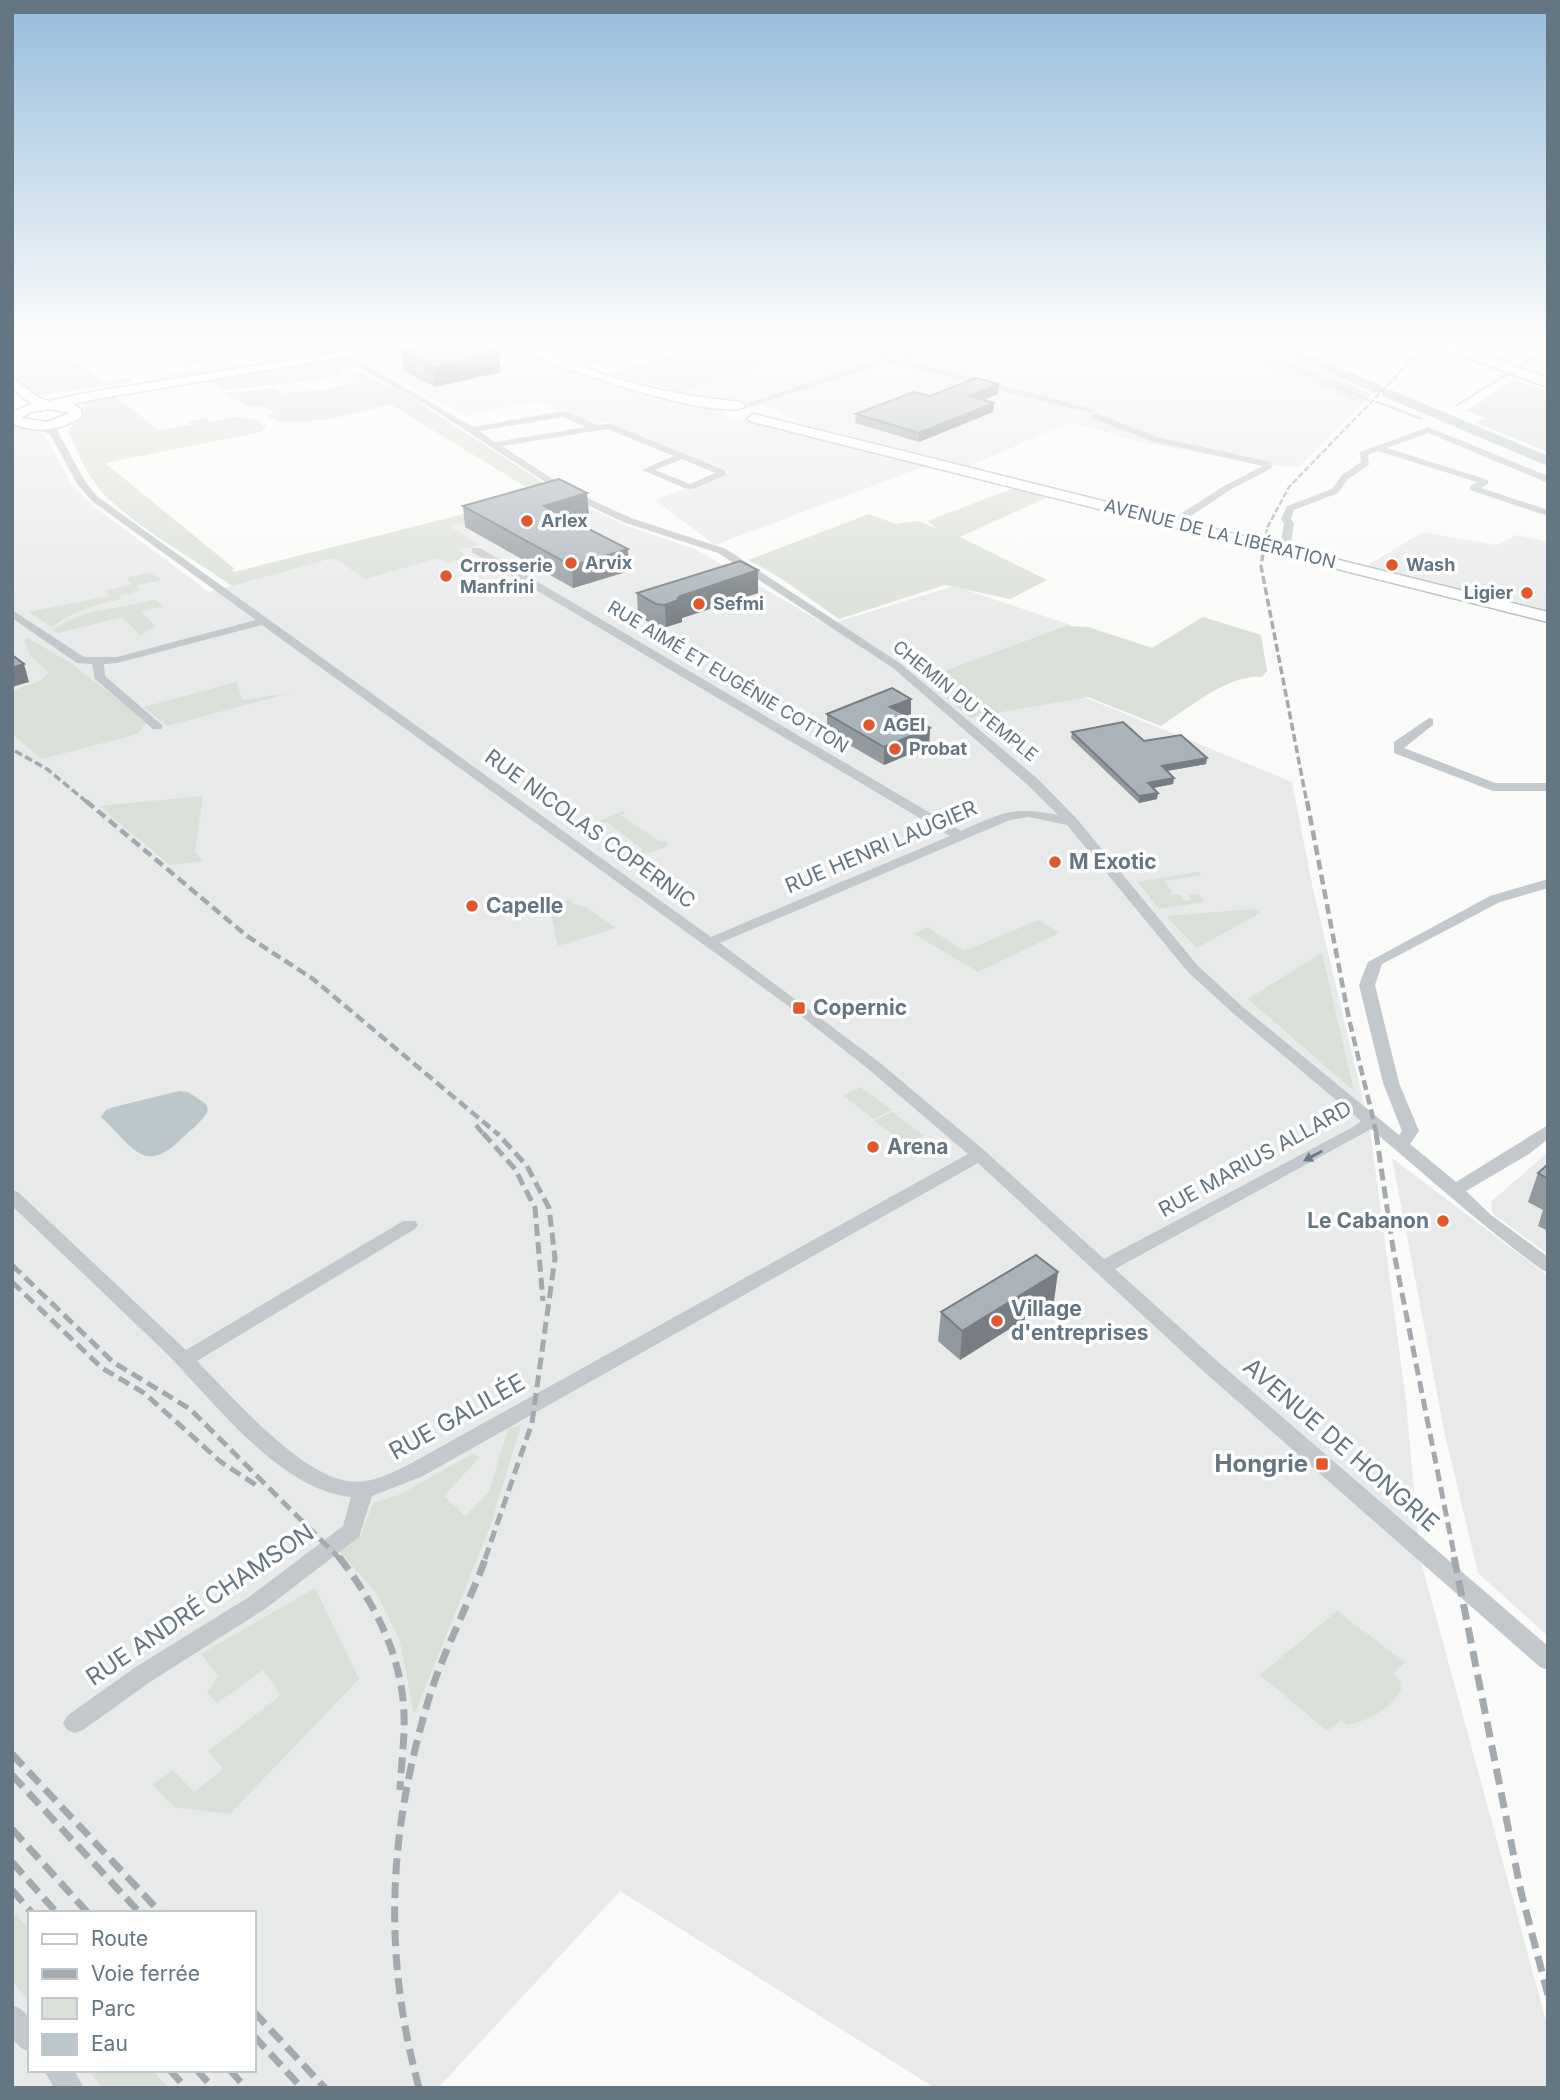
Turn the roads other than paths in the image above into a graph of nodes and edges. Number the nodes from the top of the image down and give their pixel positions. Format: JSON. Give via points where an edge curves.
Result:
{"nodes":[{"id":1,"x":63,"y":438,"type":"edge"},
{"id":2,"x":482,"y":438,"type":"edge"},
{"id":3,"x":532,"y":438,"type":"edge"},
{"id":4,"x":638,"y":438,"type":"edge"},
{"id":5,"x":838,"y":438,"type":"edge"},
{"id":6,"x":1152,"y":438,"type":"edge"},
{"id":7,"x":1405,"y":438,"type":"edge"},
{"id":8,"x":1447,"y":438,"type":"edge"},
{"id":9,"x":492,"y":445,"type":"junction"},
{"id":10,"x":1377,"y":448,"type":"junction"},
{"id":11,"x":682,"y":456,"type":"junction"},
{"id":12,"x":1517,"y":467,"type":"junction"},
{"id":13,"x":1548,"y":480,"type":"edge"},
{"id":14,"x":1485,"y":482,"type":"junction"},
{"id":15,"x":1548,"y":513,"type":"edge"},
{"id":16,"x":1175,"y":523,"type":"junction"},
{"id":17,"x":1283,"y":547,"type":"junction"},
{"id":18,"x":476,"y":550,"type":"dead end"},
{"id":19,"x":12,"y":613,"type":"edge"},
{"id":20,"x":1548,"y":617,"type":"edge"},
{"id":21,"x":265,"y":621,"type":"junction"},
{"id":22,"x":98,"y":662,"type":"junction"},
{"id":23,"x":1429,"y":722,"type":"dead end"},
{"id":24,"x":157,"y":726,"type":"dead end"},
{"id":25,"x":1548,"y":787,"type":"edge"},
{"id":26,"x":1041,"y":790,"type":"junction"},
{"id":27,"x":1007,"y":816,"type":"junction"},
{"id":28,"x":1072,"y":822,"type":"junction"},
{"id":29,"x":960,"y":836,"type":"junction"},
{"id":30,"x":1547,"y":884,"type":"edge"},
{"id":31,"x":709,"y":943,"type":"junction"},
{"id":32,"x":1371,"y":1121,"type":"junction"},
{"id":33,"x":1548,"y":1130,"type":"edge"},
{"id":34,"x":1400,"y":1145,"type":"junction"},
{"id":35,"x":979,"y":1155,"type":"junction"},
{"id":36,"x":1455,"y":1190,"type":"junction"},
{"id":37,"x":12,"y":1196,"type":"edge"},
{"id":38,"x":409,"y":1225,"type":"dead end"},
{"id":39,"x":1548,"y":1266,"type":"edge"},
{"id":40,"x":1101,"y":1268,"type":"junction"},
{"id":41,"x":184,"y":1360,"type":"junction"},
{"id":42,"x":364,"y":1489,"type":"junction"},
{"id":43,"x":1548,"y":1660,"type":"edge"},
{"id":44,"x":75,"y":1723,"type":"dead end"},
{"id":45,"x":12,"y":2018,"type":"edge"},
{"id":46,"x":28,"y":2037,"type":"edge"},
{"id":47,"x":59,"y":2072,"type":"edge"},
{"id":48,"x":71,"y":2088,"type":"edge"}],
"edges":[{"from":1,"to":21,"type":"street","name":"RUE NICOLAS COPERNIC","via":[[82,484],[95,499]]},
{"from":2,"to":9,"type":"street","name":"CHEMIN DU TEMPLE"},
{"from":3,"to":9,"type":"street"},
{"from":4,"to":11,"type":"street"},
{"from":5,"to":16,"type":"main road","name":"AVENUE DE LA LIBÉRATION"},
{"from":6,"to":16,"type":"street","via":[[1268,464]]},
{"from":7,"to":10,"type":"street"},
{"from":8,"to":12,"type":"street"},
{"from":9,"to":26,"type":"street","name":"CHEMIN DU TEMPLE","via":[[565,491],[627,520],[706,544],[761,575],[897,667]]},
{"from":10,"to":14,"type":"street"},
{"from":10,"to":17,"type":"street","via":[[1363,454],[1366,463],[1345,477],[1335,491],[1290,508]]},
{"from":11,"to":11,"type":"street","via":[[693,461],[723,473],[690,487],[647,470]]},
{"from":12,"to":13,"type":"street"},
{"from":12,"to":14,"type":"street"},
{"from":14,"to":15,"type":"street","via":[[1473,488]]},
{"from":16,"to":17,"type":"main road","name":"AVENUE DE LA LIBÉRATION"},
{"from":17,"to":20,"type":"main road","name":"AVENUE DE LA LIBÉRATION"},
{"from":18,"to":29,"type":"street","name":"RUE AIMÉ ET EUGÉNIE COTTON"},
{"from":19,"to":22,"type":"street","via":[[81,661]]},
{"from":21,"to":22,"type":"street"},
{"from":21,"to":31,"type":"street","name":"RUE NICOLAS COPERNIC"},
{"from":22,"to":24,"type":"street","via":[[99,677]]},
{"from":23,"to":25,"type":"street","via":[[1398,745],[1398,750],[1493,786]]},
{"from":26,"to":27,"type":"street"},
{"from":26,"to":28,"type":"street","name":"CHEMIN DU TEMPLE"},
{"from":27,"to":28,"type":"street","name":"RUE HENRI LAUGIER","via":[[1028,813]]},
{"from":27,"to":29,"type":"street","name":"RUE HENRI LAUGIER"},
{"from":28,"to":32,"type":"street","name":"CHEMIN DU TEMPLE","via":[[1194,969]]},
{"from":29,"to":31,"type":"street","name":"RUE HENRI LAUGIER"},
{"from":30,"to":34,"type":"street","via":[[1495,899],[1375,962],[1367,985],[1391,1083],[1411,1131]]},
{"from":31,"to":35,"type":"street","name":"RUE NICOLAS COPERNIC","via":[[873,1065]]},
{"from":32,"to":34,"type":"street","name":"RUE MARIUS ALLARD"},
{"from":32,"to":40,"type":"street","name":"RUE MARIUS ALLARD","one_way":true,"via":[[1360,1131]]},
{"from":33,"to":36,"type":"street","via":[[1524,1150]]},
{"from":34,"to":36,"type":"street","name":"RUE MARIUS ALLARD"},
{"from":35,"to":40,"type":"street","name":"RUE NICOLAS COPERNIC"},
{"from":35,"to":42,"type":"street","name":"RUE GALILÉE","via":[[424,1465]]},
{"from":36,"to":39,"type":"street","name":"RUE MARIUS ALLARD"},
{"from":37,"to":41,"type":"street","name":"RUE GALILÉE"},
{"from":38,"to":41,"type":"street"},
{"from":40,"to":43,"type":"street","name":"AVENUE DE HONGRIE"},
{"from":41,"to":42,"type":"street","name":"RUE GALILÉE","via":[[306,1472],[332,1485]]},
{"from":42,"to":44,"type":"street","name":"RUE ANDRÉ CHAMSON","via":[[352,1531],[257,1603]]},
{"from":45,"to":46,"type":"street"},
{"from":47,"to":48,"type":"street"}]}
